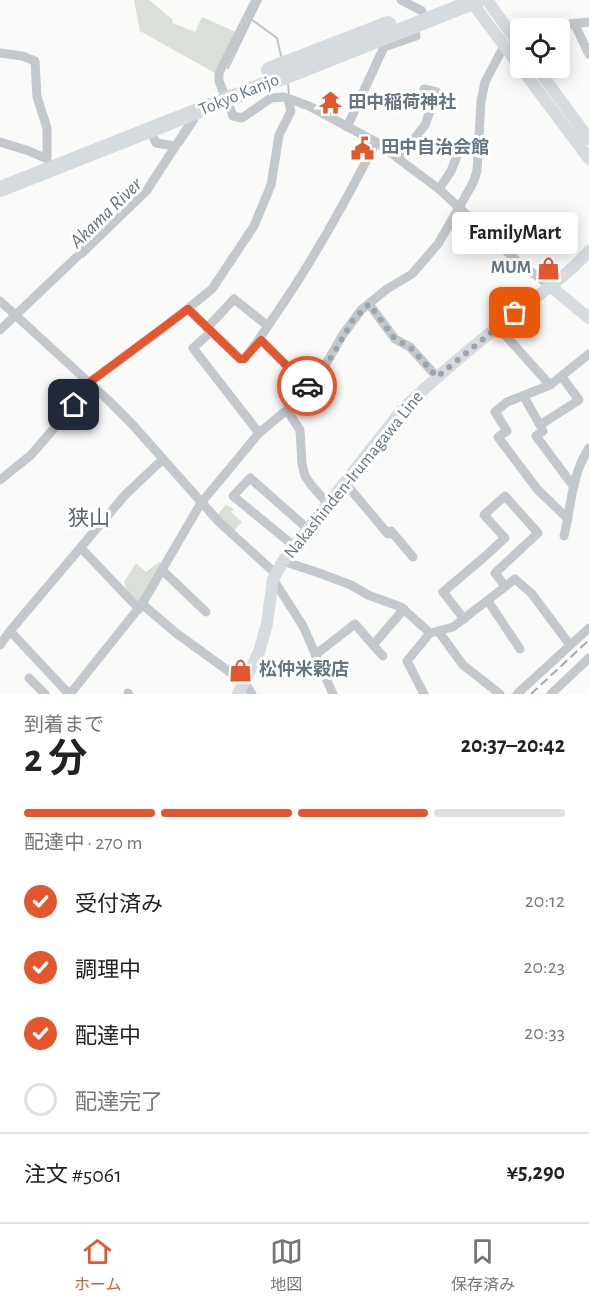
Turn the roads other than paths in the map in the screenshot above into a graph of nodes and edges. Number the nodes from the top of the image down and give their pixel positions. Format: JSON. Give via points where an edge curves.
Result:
{"nodes":[{"id":1,"x":256,"y":0,"type":"edge"},
{"id":2,"x":401,"y":0,"type":"edge"},
{"id":3,"x":447,"y":0,"type":"edge"},
{"id":4,"x":477,"y":1,"type":"edge"},
{"id":5,"x":417,"y":18,"type":"junction"},
{"id":6,"x":589,"y":22,"type":"edge"},
{"id":7,"x":570,"y":23,"type":"edge"},
{"id":8,"x":574,"y":23,"type":"junction"},
{"id":9,"x":510,"y":27,"type":"edge"},
{"id":10,"x":504,"y":46,"type":"junction"},
{"id":11,"x":0,"y":53,"type":"edge"},
{"id":12,"x":589,"y":54,"type":"edge"},
{"id":13,"x":544,"y":78,"type":"edge"},
{"id":14,"x":424,"y":89,"type":"dead end"},
{"id":15,"x":224,"y":94,"type":"junction"},
{"id":16,"x":288,"y":99,"type":"junction"},
{"id":17,"x":199,"y":110,"type":"junction"},
{"id":18,"x":347,"y":127,"type":"junction"},
{"id":19,"x":151,"y":131,"type":"junction"},
{"id":20,"x":589,"y":139,"type":"edge"},
{"id":21,"x":0,"y":142,"type":"edge"},
{"id":22,"x":376,"y":142,"type":"junction"},
{"id":23,"x":459,"y":151,"type":"dead end"},
{"id":24,"x":174,"y":152,"type":"junction"},
{"id":25,"x":399,"y":158,"type":"junction"},
{"id":26,"x":47,"y":159,"type":"junction"},
{"id":27,"x":589,"y":159,"type":"edge"},
{"id":28,"x":0,"y":178,"type":"edge"},
{"id":29,"x":0,"y":189,"type":"edge"},
{"id":30,"x":439,"y":189,"type":"junction"},
{"id":31,"x":459,"y":208,"type":"junction"},
{"id":32,"x":589,"y":251,"type":"edge"},
{"id":33,"x":550,"y":286,"type":"junction"},
{"id":34,"x":0,"y":301,"type":"edge"},
{"id":35,"x":369,"y":304,"type":"junction"},
{"id":36,"x":188,"y":309,"type":"junction"},
{"id":37,"x":15,"y":315,"type":"junction"},
{"id":38,"x":589,"y":318,"type":"edge"},
{"id":39,"x":268,"y":326,"type":"junction"},
{"id":40,"x":498,"y":327,"type":"junction"},
{"id":41,"x":0,"y":330,"type":"edge"},
{"id":42,"x":209,"y":330,"type":"junction"},
{"id":43,"x":261,"y":340,"type":"junction"},
{"id":44,"x":589,"y":354,"type":"edge"},
{"id":45,"x":437,"y":377,"type":"junction"},
{"id":46,"x":562,"y":377,"type":"junction"},
{"id":47,"x":90,"y":382,"type":"junction"},
{"id":48,"x":550,"y":385,"type":"junction"},
{"id":49,"x":311,"y":390,"type":"junction"},
{"id":50,"x":524,"y":397,"type":"junction"},
{"id":51,"x":287,"y":410,"type":"junction"},
{"id":52,"x":540,"y":425,"type":"junction"},
{"id":53,"x":259,"y":433,"type":"junction"},
{"id":54,"x":588,"y":450,"type":"edge"},
{"id":55,"x":163,"y":459,"type":"junction"},
{"id":56,"x":0,"y":480,"type":"edge"},
{"id":57,"x":345,"y":483,"type":"junction"},
{"id":58,"x":574,"y":487,"type":"junction"},
{"id":59,"x":201,"y":503,"type":"junction"},
{"id":60,"x":328,"y":504,"type":"junction"},
{"id":61,"x":568,"y":519,"type":"junction"},
{"id":62,"x":308,"y":529,"type":"junction"},
{"id":63,"x":564,"y":536,"type":"dead end"},
{"id":64,"x":294,"y":546,"type":"junction"},
{"id":65,"x":81,"y":548,"type":"junction"},
{"id":66,"x":413,"y":557,"type":"dead end"},
{"id":67,"x":483,"y":559,"type":"junction"},
{"id":68,"x":283,"y":561,"type":"junction"},
{"id":69,"x":162,"y":570,"type":"junction"},
{"id":70,"x":495,"y":573,"type":"junction"},
{"id":71,"x":274,"y":576,"type":"junction"},
{"id":72,"x":505,"y":586,"type":"junction"},
{"id":73,"x":488,"y":601,"type":"junction"},
{"id":74,"x":140,"y":606,"type":"junction"},
{"id":75,"x":404,"y":609,"type":"junction"},
{"id":76,"x":206,"y":612,"type":"dead end"},
{"id":77,"x":464,"y":619,"type":"junction"},
{"id":78,"x":589,"y":628,"type":"edge"},
{"id":79,"x":10,"y":631,"type":"junction"},
{"id":80,"x":434,"y":633,"type":"junction"},
{"id":81,"x":0,"y":645,"type":"edge"},
{"id":82,"x":373,"y":645,"type":"junction"},
{"id":83,"x":570,"y":645,"type":"junction"},
{"id":84,"x":520,"y":649,"type":"dead end"},
{"id":85,"x":315,"y":655,"type":"junction"},
{"id":86,"x":383,"y":656,"type":"dead end"},
{"id":87,"x":589,"y":658,"type":"edge"},
{"id":88,"x":29,"y":678,"type":"dead end"},
{"id":89,"x":242,"y":689,"type":"edge"},
{"id":90,"x":45,"y":694,"type":"edge"},
{"id":91,"x":70,"y":694,"type":"edge"},
{"id":92,"x":252,"y":694,"type":"edge"},
{"id":93,"x":333,"y":694,"type":"edge"},
{"id":94,"x":424,"y":694,"type":"edge"},
{"id":95,"x":500,"y":694,"type":"edge"},
{"id":96,"x":517,"y":694,"type":"edge"},
{"id":97,"x":551,"y":694,"type":"edge"}],
"edges":[{"from":1,"to":15,"type":"street","via":[[219,73]]},
{"from":2,"to":5,"type":"street"},
{"from":3,"to":5,"type":"highway","name":"Tokyo Kanjo"},
{"from":4,"to":5,"type":"highway","name":"Tokyo Kanjo"},
{"from":4,"to":9,"type":"main road"},
{"from":4,"to":10,"type":"main road"},
{"from":5,"to":15,"type":"highway","name":"Tokyo Kanjo"},
{"from":5,"to":18,"type":"street","via":[[416,36],[384,48]]},
{"from":6,"to":8,"type":"street"},
{"from":7,"to":8,"type":"street"},
{"from":8,"to":12,"type":"street"},
{"from":10,"to":27,"type":"main road"},
{"from":10,"to":31,"type":"street","via":[[485,82],[477,171]]},
{"from":11,"to":26,"type":"street","via":[[35,62],[37,97],[47,128]]},
{"from":13,"to":20,"type":"main road"},
{"from":14,"to":25,"type":"street","via":[[437,92],[425,125]]},
{"from":15,"to":16,"type":"street","via":[[233,116],[242,118],[271,98]]},
{"from":15,"to":17,"type":"highway","name":"Tokyo Kanjo"},
{"from":15,"to":26,"type":"highway","name":"Tokyo Kanjo"},
{"from":16,"to":18,"type":"street"},
{"from":16,"to":36,"type":"street","via":[[291,111],[279,135],[271,185],[254,226],[212,289]]},
{"from":17,"to":19,"type":"highway","name":"Tokyo Kanjo"},
{"from":17,"to":24,"type":"street"},
{"from":18,"to":22,"type":"street"},
{"from":19,"to":24,"type":"street","via":[[156,143]]},
{"from":19,"to":29,"type":"highway","name":"Tokyo Kanjo"},
{"from":21,"to":26,"type":"street"},
{"from":22,"to":25,"type":"street"},
{"from":22,"to":39,"type":"street","via":[[316,253]]},
{"from":23,"to":30,"type":"street"},
{"from":24,"to":37,"type":"street","via":[[149,193],[108,235]]},
{"from":25,"to":30,"type":"street"},
{"from":26,"to":28,"type":"highway","name":"Tokyo Kanjo"},
{"from":30,"to":31,"type":"street"},
{"from":31,"to":33,"type":"street"},
{"from":31,"to":35,"type":"street","via":[[423,263]]},
{"from":32,"to":33,"type":"main road","name":"Nakashinden-Irumagawa Line"},
{"from":33,"to":38,"type":"main road"},
{"from":33,"to":40,"type":"main road","name":"Nakashinden-Irumagawa Line"},
{"from":34,"to":37,"type":"street"},
{"from":35,"to":45,"type":"street","via":[[395,339],[410,347]]},
{"from":35,"to":49,"type":"street","via":[[353,320]]},
{"from":36,"to":42,"type":"street"},
{"from":36,"to":47,"type":"street"},
{"from":37,"to":41,"type":"street"},
{"from":37,"to":47,"type":"street"},
{"from":39,"to":42,"type":"street","via":[[234,299]]},
{"from":39,"to":43,"type":"street"},
{"from":40,"to":45,"type":"main road","name":"Nakashinden-Irumagawa Line"},
{"from":40,"to":48,"type":"street"},
{"from":42,"to":43,"type":"street","via":[[240,359]]},
{"from":42,"to":53,"type":"street","via":[[193,348]]},
{"from":43,"to":49,"type":"street"},
{"from":44,"to":46,"type":"street"},
{"from":45,"to":57,"type":"main road","name":"Nakashinden-Irumagawa Line","via":[[401,411]]},
{"from":46,"to":48,"type":"street"},
{"from":46,"to":52,"type":"street","via":[[579,400]]},
{"from":47,"to":55,"type":"street"},
{"from":47,"to":56,"type":"street","via":[[31,455]]},
{"from":48,"to":50,"type":"street"},
{"from":49,"to":51,"type":"street"},
{"from":50,"to":52,"type":"street"},
{"from":50,"to":61,"type":"street","via":[[507,402],[495,412],[507,431],[498,437],[537,489]]},
{"from":51,"to":53,"type":"street"},
{"from":51,"to":60,"type":"street","via":[[300,429],[306,476]]},
{"from":52,"to":58,"type":"street","via":[[543,431],[537,436]]},
{"from":53,"to":59,"type":"street"},
{"from":54,"to":58,"type":"street"},
{"from":55,"to":59,"type":"street"},
{"from":55,"to":65,"type":"street","via":[[125,495]]},
{"from":57,"to":60,"type":"main road","name":"Nakashinden-Irumagawa Line"},
{"from":57,"to":66,"type":"street"},
{"from":58,"to":61,"type":"street"},
{"from":59,"to":69,"type":"street"},
{"from":59,"to":71,"type":"street"},
{"from":60,"to":62,"type":"main road","name":"Nakashinden-Irumagawa Line"},
{"from":61,"to":63,"type":"street"},
{"from":62,"to":64,"type":"main road","name":"Nakashinden-Irumagawa Line"},
{"from":62,"to":64,"type":"street","via":[[250,478],[233,496]]},
{"from":64,"to":68,"type":"main road","name":"Nakashinden-Irumagawa Line"},
{"from":65,"to":74,"type":"street"},
{"from":65,"to":79,"type":"street"},
{"from":67,"to":70,"type":"street"},
{"from":67,"to":70,"type":"street","via":[[505,538],[484,515],[505,496],[538,532]]},
{"from":67,"to":77,"type":"street","via":[[442,592]]},
{"from":68,"to":71,"type":"main road","name":"Nakashinden-Irumagawa Line"},
{"from":68,"to":75,"type":"street"},
{"from":69,"to":74,"type":"street"},
{"from":69,"to":76,"type":"street"},
{"from":70,"to":72,"type":"street"},
{"from":71,"to":85,"type":"street"},
{"from":71,"to":89,"type":"main road","name":"Nakashinden-Irumagawa Line","via":[[263,640]]},
{"from":72,"to":73,"type":"street"},
{"from":72,"to":83,"type":"street","via":[[515,579],[532,594]]},
{"from":73,"to":77,"type":"street"},
{"from":73,"to":84,"type":"street"},
{"from":74,"to":89,"type":"street"},
{"from":74,"to":91,"type":"street"},
{"from":75,"to":80,"type":"street"},
{"from":75,"to":82,"type":"street"},
{"from":77,"to":80,"type":"street"},
{"from":78,"to":83,"type":"street"},
{"from":79,"to":81,"type":"street"},
{"from":79,"to":91,"type":"street"},
{"from":80,"to":94,"type":"street","via":[[406,661]]},
{"from":80,"to":95,"type":"street","via":[[463,665]]},
{"from":82,"to":85,"type":"street","via":[[355,624]]},
{"from":82,"to":86,"type":"street"},
{"from":83,"to":96,"type":"street"},
{"from":85,"to":93,"type":"street"},
{"from":87,"to":97,"type":"street"},
{"from":88,"to":90,"type":"street"},
{"from":89,"to":92,"type":"street"}]}
